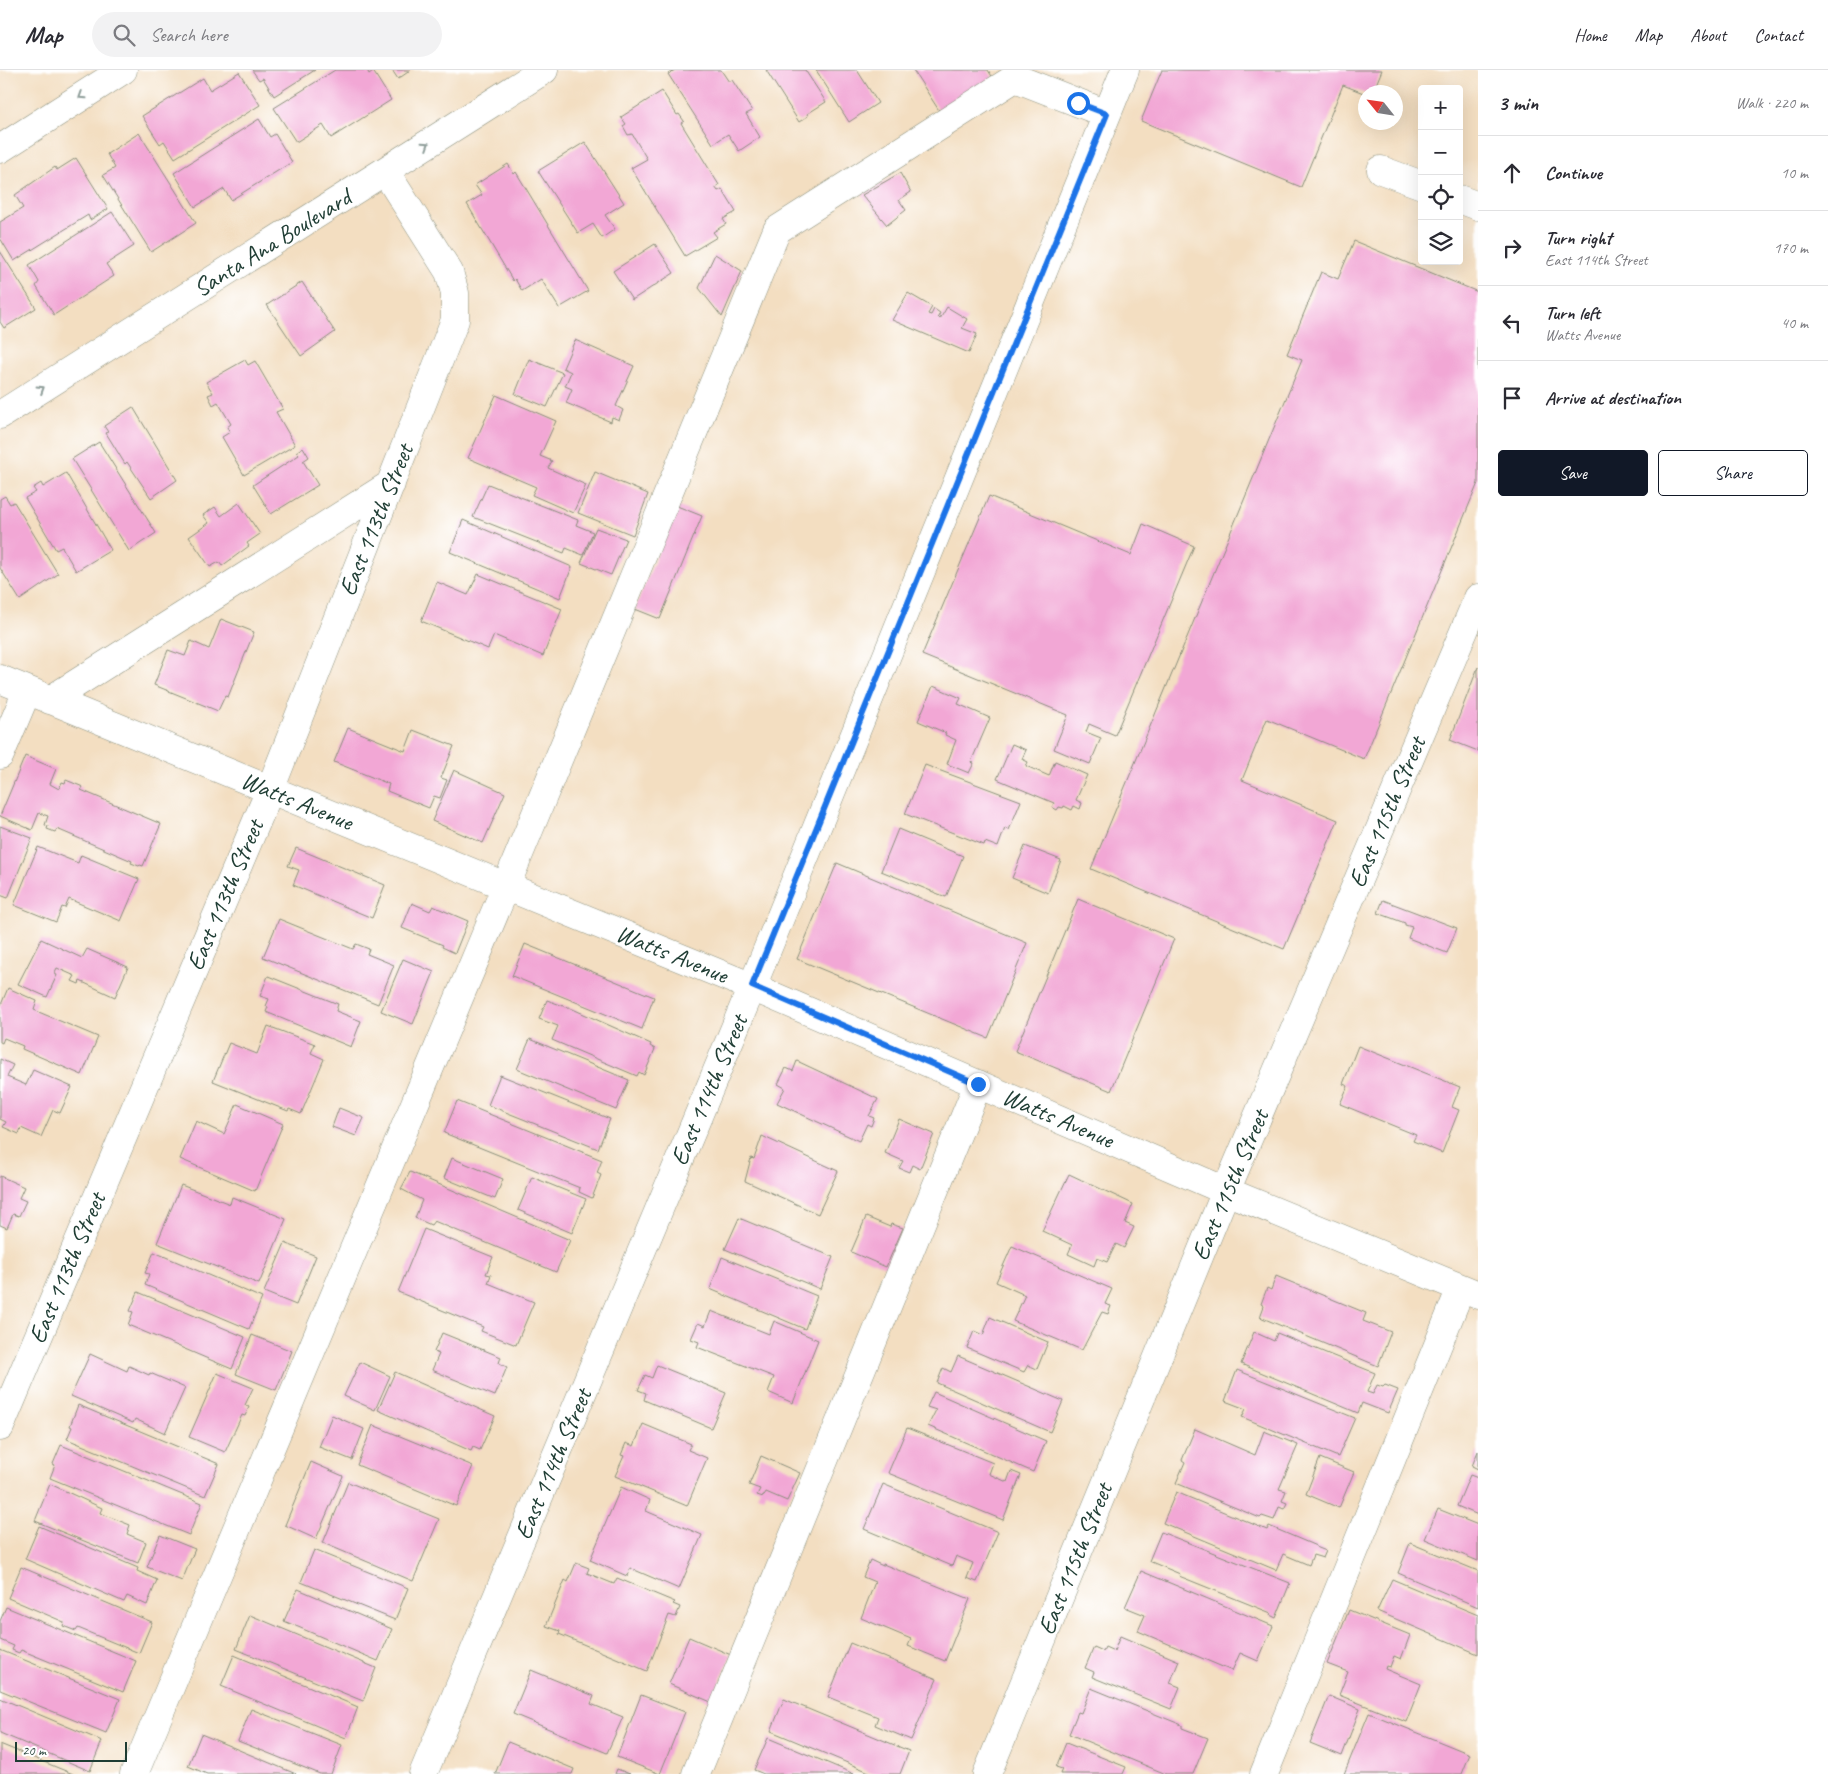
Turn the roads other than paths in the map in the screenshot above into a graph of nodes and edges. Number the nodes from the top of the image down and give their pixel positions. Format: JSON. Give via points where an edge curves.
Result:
{"nodes":[{"id":1,"x":123,"y":70,"type":"edge"},
{"id":2,"x":544,"y":70,"type":"edge"},
{"id":3,"x":1125,"y":70,"type":"edge"},
{"id":4,"x":1107,"y":114,"type":"junction"},
{"id":5,"x":0,"y":148,"type":"edge"},
{"id":6,"x":1381,"y":170,"type":"dead end"},
{"id":7,"x":385,"y":171,"type":"junction"},
{"id":8,"x":1418,"y":184,"type":"edge"},
{"id":9,"x":1463,"y":200,"type":"edge"},
{"id":10,"x":1478,"y":206,"type":"edge"},
{"id":11,"x":0,"y":415,"type":"edge"},
{"id":12,"x":390,"y":484,"type":"junction"},
{"id":13,"x":1478,"y":598,"type":"edge"},
{"id":14,"x":0,"y":679,"type":"edge"},
{"id":15,"x":39,"y":695,"type":"junction"},
{"id":16,"x":0,"y":755,"type":"edge"},
{"id":17,"x":270,"y":790,"type":"junction"},
{"id":18,"x":506,"y":886,"type":"junction"},
{"id":19,"x":752,"y":986,"type":"junction"},
{"id":20,"x":978,"y":1084,"type":"junction"},
{"id":21,"x":1226,"y":1191,"type":"junction"},
{"id":22,"x":1470,"y":1292,"type":"edge"},
{"id":23,"x":0,"y":1427,"type":"edge"},
{"id":24,"x":134,"y":1774,"type":"edge"},
{"id":25,"x":424,"y":1774,"type":"edge"},
{"id":26,"x":696,"y":1774,"type":"edge"},
{"id":27,"x":987,"y":1774,"type":"edge"},
{"id":28,"x":1264,"y":1774,"type":"edge"}],
"edges":[{"from":1,"to":5,"type":"street","one_way":true},
{"from":7,"to":2,"type":"street","name":"Santa Ana Boulevard","one_way":true},
{"from":3,"to":4,"type":"street","name":"East 114th Street"},
{"from":4,"to":18,"type":"street","via":[[1015,78],[777,230]]},
{"from":4,"to":19,"type":"street","name":"East 114th Street"},
{"from":6,"to":8,"type":"street"},
{"from":11,"to":7,"type":"street","name":"Santa Ana Boulevard","one_way":true},
{"from":7,"to":12,"type":"street","name":"East 113th Street","via":[[449,272],[455,320]]},
{"from":9,"to":10,"type":"street"},
{"from":12,"to":15,"type":"street"},
{"from":12,"to":17,"type":"street","name":"East 113th Street"},
{"from":13,"to":21,"type":"street","name":"East 115th Street"},
{"from":14,"to":15,"type":"street","name":"Watts Avenue"},
{"from":15,"to":16,"type":"street"},
{"from":15,"to":17,"type":"street","name":"Watts Avenue"},
{"from":17,"to":18,"type":"street","name":"Watts Avenue"},
{"from":17,"to":23,"type":"street","name":"East 113th Street"},
{"from":18,"to":19,"type":"street","name":"Watts Avenue"},
{"from":18,"to":24,"type":"street"},
{"from":19,"to":20,"type":"street","name":"Watts Avenue"},
{"from":19,"to":25,"type":"street","name":"East 114th Street"},
{"from":20,"to":21,"type":"street","name":"Watts Avenue"},
{"from":20,"to":26,"type":"street"},
{"from":21,"to":22,"type":"street","name":"Watts Avenue"},
{"from":21,"to":27,"type":"street","name":"East 115th Street"},
{"from":22,"to":28,"type":"street"}]}
